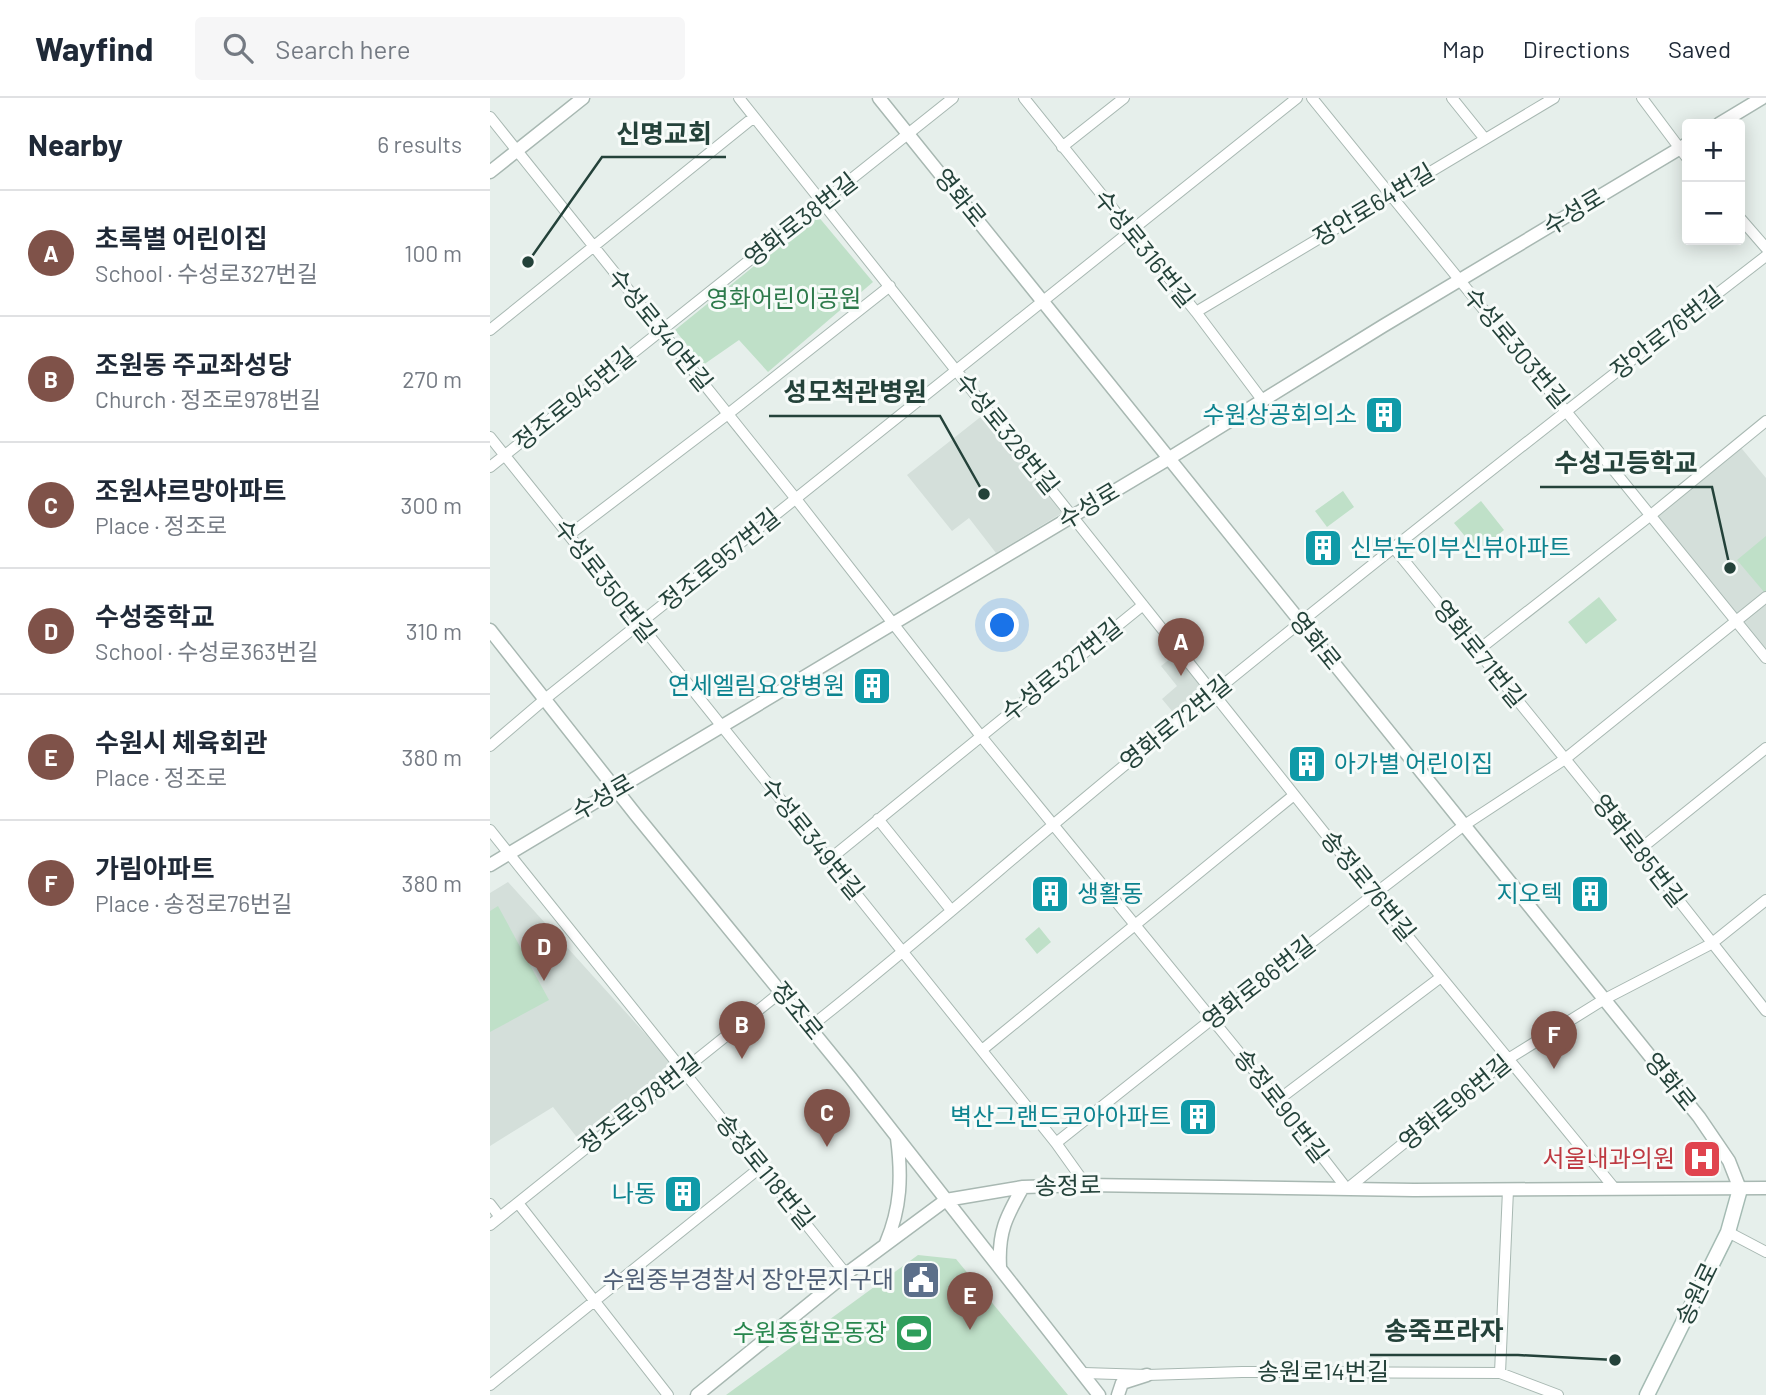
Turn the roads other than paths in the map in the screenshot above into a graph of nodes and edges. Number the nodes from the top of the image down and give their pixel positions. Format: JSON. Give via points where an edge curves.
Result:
{"nodes":[{"id":1,"x":583,"y":98,"type":"edge"},
{"id":2,"x":738,"y":98,"type":"edge"},
{"id":3,"x":879,"y":98,"type":"edge"},
{"id":4,"x":953,"y":98,"type":"edge"},
{"id":5,"x":1024,"y":98,"type":"edge"},
{"id":6,"x":1124,"y":98,"type":"edge"},
{"id":7,"x":1297,"y":98,"type":"edge"},
{"id":8,"x":1312,"y":98,"type":"edge"},
{"id":9,"x":1452,"y":98,"type":"edge"},
{"id":10,"x":1553,"y":98,"type":"edge"},
{"id":11,"x":1643,"y":98,"type":"edge"},
{"id":12,"x":1762,"y":98,"type":"edge"},
{"id":13,"x":1538,"y":102,"type":"edge"},
{"id":14,"x":490,"y":117,"type":"edge"},
{"id":15,"x":754,"y":117,"type":"junction"},
{"id":16,"x":1727,"y":119,"type":"edge"},
{"id":17,"x":909,"y":135,"type":"junction"},
{"id":18,"x":1485,"y":139,"type":"junction"},
{"id":19,"x":1062,"y":147,"type":"junction"},
{"id":20,"x":1682,"y":147,"type":"edge"},
{"id":21,"x":517,"y":151,"type":"junction"},
{"id":22,"x":1682,"y":151,"type":"edge"},
{"id":23,"x":490,"y":172,"type":"edge"},
{"id":24,"x":1389,"y":196,"type":"junction"},
{"id":25,"x":822,"y":203,"type":"junction"},
{"id":26,"x":1745,"y":224,"type":"edge"},
{"id":27,"x":1130,"y":233,"type":"junction"},
{"id":28,"x":593,"y":246,"type":"junction"},
{"id":29,"x":1766,"y":248,"type":"edge"},
{"id":30,"x":1766,"y":256,"type":"edge"},
{"id":31,"x":1459,"y":280,"type":"junction"},
{"id":32,"x":890,"y":286,"type":"junction"},
{"id":33,"x":1044,"y":302,"type":"junction"},
{"id":34,"x":1196,"y":312,"type":"junction"},
{"id":35,"x":490,"y":330,"type":"edge"},
{"id":36,"x":661,"y":331,"type":"junction"},
{"id":37,"x":957,"y":372,"type":"junction"},
{"id":38,"x":1264,"y":401,"type":"junction"},
{"id":39,"x":1568,"y":412,"type":"junction"},
{"id":40,"x":728,"y":414,"type":"junction"},
{"id":41,"x":1766,"y":421,"type":"edge"},
{"id":42,"x":490,"y":437,"type":"edge"},
{"id":43,"x":505,"y":455,"type":"junction"},
{"id":44,"x":1168,"y":459,"type":"junction"},
{"id":45,"x":490,"y":467,"type":"edge"},
{"id":46,"x":796,"y":499,"type":"junction"},
{"id":47,"x":1651,"y":515,"type":"junction"},
{"id":48,"x":1073,"y":516,"type":"junction"},
{"id":49,"x":569,"y":536,"type":"junction"},
{"id":50,"x":1394,"y":548,"type":"junction"},
{"id":51,"x":1766,"y":597,"type":"edge"},
{"id":52,"x":1143,"y":605,"type":"junction"},
{"id":53,"x":1300,"y":621,"type":"junction"},
{"id":54,"x":1736,"y":621,"type":"junction"},
{"id":55,"x":893,"y":623,"type":"junction"},
{"id":56,"x":640,"y":625,"type":"junction"},
{"id":57,"x":490,"y":630,"type":"edge"},
{"id":58,"x":1477,"y":650,"type":"junction"},
{"id":59,"x":1766,"y":658,"type":"edge"},
{"id":60,"x":1213,"y":693,"type":"junction"},
{"id":61,"x":545,"y":699,"type":"junction"},
{"id":62,"x":720,"y":726,"type":"junction"},
{"id":63,"x":980,"y":735,"type":"junction"},
{"id":64,"x":490,"y":746,"type":"edge"},
{"id":65,"x":1766,"y":748,"type":"edge"},
{"id":66,"x":1565,"y":760,"type":"junction"},
{"id":67,"x":617,"y":789,"type":"junction"},
{"id":68,"x":1294,"y":795,"type":"junction"},
{"id":69,"x":878,"y":819,"type":"junction"},
{"id":70,"x":1052,"y":824,"type":"junction"},
{"id":71,"x":1463,"y":826,"type":"junction"},
{"id":72,"x":490,"y":830,"type":"edge"},
{"id":73,"x":1639,"y":850,"type":"junction"},
{"id":74,"x":509,"y":853,"type":"junction"},
{"id":75,"x":830,"y":859,"type":"junction"},
{"id":76,"x":490,"y":865,"type":"edge"},
{"id":77,"x":1374,"y":895,"type":"junction"},
{"id":78,"x":1766,"y":901,"type":"edge"},
{"id":79,"x":951,"y":910,"type":"junction"},
{"id":80,"x":1134,"y":925,"type":"junction"},
{"id":81,"x":1711,"y":944,"type":"junction"},
{"id":82,"x":904,"y":952,"type":"junction"},
{"id":83,"x":1441,"y":977,"type":"junction"},
{"id":84,"x":781,"y":992,"type":"junction"},
{"id":85,"x":1603,"y":1000,"type":"junction"},
{"id":86,"x":1766,"y":1011,"type":"edge"},
{"id":87,"x":1212,"y":1019,"type":"junction"},
{"id":88,"x":810,"y":1027,"type":"junction"},
{"id":89,"x":982,"y":1050,"type":"junction"},
{"id":90,"x":1508,"y":1059,"type":"junction"},
{"id":91,"x":683,"y":1071,"type":"junction"},
{"id":92,"x":1278,"y":1100,"type":"junction"},
{"id":93,"x":897,"y":1138,"type":"junction"},
{"id":94,"x":1056,"y":1143,"type":"junction"},
{"id":95,"x":761,"y":1167,"type":"junction"},
{"id":96,"x":1086,"y":1185,"type":"junction"},
{"id":97,"x":1023,"y":1187,"type":"junction"},
{"id":98,"x":1615,"y":1188,"type":"junction"},
{"id":99,"x":1766,"y":1188,"type":"edge"},
{"id":100,"x":1346,"y":1189,"type":"junction"},
{"id":101,"x":1740,"y":1189,"type":"junction"},
{"id":102,"x":1508,"y":1190,"type":"junction"},
{"id":103,"x":946,"y":1200,"type":"junction"},
{"id":104,"x":518,"y":1203,"type":"junction"},
{"id":105,"x":490,"y":1204,"type":"edge"},
{"id":106,"x":500,"y":1217,"type":"junction"},
{"id":107,"x":490,"y":1225,"type":"edge"},
{"id":108,"x":1728,"y":1232,"type":"junction"},
{"id":109,"x":886,"y":1244,"type":"junction"},
{"id":110,"x":1766,"y":1252,"type":"edge"},
{"id":111,"x":1000,"y":1268,"type":"junction"},
{"id":112,"x":846,"y":1274,"type":"junction"},
{"id":113,"x":593,"y":1300,"type":"junction"},
{"id":114,"x":1084,"y":1373,"type":"junction"},
{"id":115,"x":1500,"y":1373,"type":"junction"},
{"id":116,"x":1147,"y":1375,"type":"junction"},
{"id":117,"x":490,"y":1385,"type":"edge"},
{"id":118,"x":668,"y":1395,"type":"edge"},
{"id":119,"x":697,"y":1395,"type":"edge"},
{"id":120,"x":1099,"y":1395,"type":"edge"},
{"id":121,"x":1118,"y":1395,"type":"edge"},
{"id":122,"x":1558,"y":1395,"type":"edge"},
{"id":123,"x":1647,"y":1395,"type":"edge"}],
"edges":[{"from":1,"to":21,"type":"street"},
{"from":2,"to":15,"type":"street","name":"수성로328번길"},
{"from":3,"to":17,"type":"street","name":"영화로"},
{"from":4,"to":17,"type":"street","name":"영화로38번길"},
{"from":5,"to":19,"type":"street","name":"수성로316번길"},
{"from":6,"to":19,"type":"street"},
{"from":7,"to":27,"type":"street","name":"정조로957번길"},
{"from":8,"to":24,"type":"street","name":"수성로303번길"},
{"from":9,"to":18,"type":"street"},
{"from":10,"to":13,"type":"street","name":"장안로64번길"},
{"from":11,"to":20,"type":"street"},
{"from":12,"to":16,"type":"street"},
{"from":13,"to":18,"type":"street","name":"장안로64번길"},
{"from":14,"to":21,"type":"street","name":"수성로340번길"},
{"from":15,"to":25,"type":"street","name":"수성로328번길"},
{"from":15,"to":28,"type":"street"},
{"from":17,"to":25,"type":"street","name":"영화로38번길"},
{"from":17,"to":33,"type":"street","name":"영화로"},
{"from":18,"to":24,"type":"street","name":"장안로64번길"},
{"from":19,"to":27,"type":"street","name":"수성로316번길"},
{"from":21,"to":23,"type":"street"},
{"from":21,"to":28,"type":"street","name":"수성로340번길"},
{"from":22,"to":31,"type":"street","name":"수성로"},
{"from":24,"to":31,"type":"street","name":"수성로303번길"},
{"from":24,"to":34,"type":"street","name":"장안로64번길"},
{"from":25,"to":32,"type":"street","name":"수성로328번길"},
{"from":25,"to":36,"type":"street","name":"영화로38번길"},
{"from":26,"to":29,"type":"street"},
{"from":27,"to":33,"type":"street","name":"정조로957번길"},
{"from":27,"to":34,"type":"street","name":"수성로316번길"},
{"from":28,"to":35,"type":"street","name":"수성로340번길"},
{"from":28,"to":36,"type":"street","name":"수성로340번길"},
{"from":30,"to":39,"type":"street","name":"장안로76번길"},
{"from":31,"to":38,"type":"street","name":"수성로"},
{"from":31,"to":39,"type":"street","name":"수성로303번길"},
{"from":32,"to":37,"type":"street","name":"수성로328번길"},
{"from":32,"to":40,"type":"street"},
{"from":33,"to":37,"type":"street","name":"정조로957번길"},
{"from":33,"to":44,"type":"street","name":"영화로"},
{"from":34,"to":38,"type":"street","name":"수성로316번길"},
{"from":36,"to":40,"type":"street","name":"수성로340번길"},
{"from":36,"to":43,"type":"street","name":"정조로945번길"},
{"from":37,"to":46,"type":"street","name":"정조로957번길"},
{"from":37,"to":48,"type":"street","name":"수성로328번길"},
{"from":38,"to":44,"type":"street","name":"수성로"},
{"from":39,"to":47,"type":"street","name":"수성로303번길"},
{"from":39,"to":50,"type":"street"},
{"from":40,"to":46,"type":"street","name":"수성로340번길"},
{"from":40,"to":49,"type":"street","name":"수성로340번길"},
{"from":41,"to":47,"type":"street"},
{"from":42,"to":43,"type":"street","name":"수성로350번길"},
{"from":43,"to":45,"type":"street","name":"정조로945번길"},
{"from":43,"to":49,"type":"street","name":"수성로350번길"},
{"from":44,"to":48,"type":"street","name":"수성로"},
{"from":44,"to":53,"type":"street","name":"영화로"},
{"from":46,"to":55,"type":"street","name":"수성로340번길"},
{"from":46,"to":56,"type":"street","name":"정조로957번길"},
{"from":47,"to":54,"type":"street","name":"수성로303번길"},
{"from":47,"to":58,"type":"street"},
{"from":48,"to":52,"type":"street","name":"수성로327번길"},
{"from":48,"to":55,"type":"street","name":"수성로"},
{"from":49,"to":56,"type":"street","name":"수성로350번길"},
{"from":50,"to":53,"type":"street"},
{"from":50,"to":58,"type":"street","name":"영화로71번길"},
{"from":51,"to":54,"type":"street"},
{"from":52,"to":60,"type":"street","name":"수성로327번길"},
{"from":52,"to":63,"type":"street","name":"수성로327번길"},
{"from":53,"to":60,"type":"street","name":"영화로72번길"},
{"from":53,"to":71,"type":"street","name":"영화로"},
{"from":54,"to":59,"type":"street","name":"수성로303번길"},
{"from":54,"to":66,"type":"street"},
{"from":55,"to":62,"type":"street","name":"수성로"},
{"from":55,"to":63,"type":"street","name":"수성로340번길"},
{"from":56,"to":61,"type":"street","name":"정조로957번길"},
{"from":56,"to":62,"type":"street","name":"수성로350번길"},
{"from":57,"to":61,"type":"street","name":"정조로"},
{"from":58,"to":66,"type":"street","name":"영화로71번길"},
{"from":60,"to":68,"type":"street","name":"송정로76번길"},
{"from":60,"to":70,"type":"street","name":"영화로72번길"},
{"from":61,"to":64,"type":"street","name":"정조로957번길"},
{"from":61,"to":67,"type":"street","name":"정조로"},
{"from":62,"to":67,"type":"street","name":"수성로"},
{"from":62,"to":75,"type":"street","name":"수성로349번길"},
{"from":63,"to":69,"type":"street","name":"수성로327번길"},
{"from":63,"to":70,"type":"street","name":"송정로90번길"},
{"from":65,"to":73,"type":"street"},
{"from":66,"to":71,"type":"street"},
{"from":66,"to":73,"type":"street","name":"영화로85번길"},
{"from":67,"to":74,"type":"street","name":"수성로"},
{"from":67,"to":84,"type":"street","name":"정조로"},
{"from":68,"to":77,"type":"street","name":"송정로76번길"},
{"from":68,"to":80,"type":"street"},
{"from":69,"to":75,"type":"street","name":"수성로327번길"},
{"from":69,"to":79,"type":"street"},
{"from":70,"to":79,"type":"street","name":"영화로72번길"},
{"from":70,"to":80,"type":"street","name":"송정로90번길"},
{"from":71,"to":77,"type":"street","name":"영화로86번길"},
{"from":71,"to":85,"type":"street","name":"영화로"},
{"from":72,"to":74,"type":"street","name":"송정로118번길"},
{"from":73,"to":81,"type":"street","name":"영화로85번길"},
{"from":74,"to":76,"type":"street","name":"수성로"},
{"from":74,"to":91,"type":"street","name":"송정로118번길"},
{"from":75,"to":82,"type":"street","name":"수성로349번길"},
{"from":77,"to":83,"type":"street","name":"송정로76번길"},
{"from":77,"to":87,"type":"street","name":"영화로86번길"},
{"from":78,"to":81,"type":"street","name":"영화로96번길"},
{"from":79,"to":82,"type":"street","name":"영화로72번길"},
{"from":80,"to":87,"type":"street","name":"송정로90번길"},
{"from":80,"to":89,"type":"street"},
{"from":81,"to":85,"type":"street","name":"영화로96번길"},
{"from":81,"to":86,"type":"street","name":"영화로85번길"},
{"from":82,"to":88,"type":"street","name":"영화로72번길"},
{"from":82,"to":89,"type":"street","name":"수성로349번길"},
{"from":83,"to":90,"type":"street","name":"송정로76번길"},
{"from":83,"to":92,"type":"street"},
{"from":84,"to":88,"type":"street","name":"정조로"},
{"from":84,"to":91,"type":"street","name":"정조로978번길"},
{"from":85,"to":90,"type":"street","name":"영화로96번길"},
{"from":85,"to":101,"type":"street","name":"영화로","via":[[1699,1117],[1729,1161]]},
{"from":87,"to":92,"type":"street","name":"송정로90번길"},
{"from":87,"to":94,"type":"street","name":"영화로86번길"},
{"from":88,"to":93,"type":"street","name":"정조로"},
{"from":89,"to":94,"type":"street","name":"수성로349번길"},
{"from":90,"to":98,"type":"street","name":"송정로76번길"},
{"from":90,"to":100,"type":"street","name":"영화로96번길"},
{"from":91,"to":95,"type":"street","name":"송정로118번길"},
{"from":91,"to":104,"type":"street","name":"정조로978번길"},
{"from":92,"to":100,"type":"street","name":"송정로90번길"},
{"from":93,"to":103,"type":"street","name":"정조로"},
{"from":93,"to":109,"type":"street","via":[[901,1189]]},
{"from":94,"to":96,"type":"street","name":"수성로349번길"},
{"from":95,"to":112,"type":"street","name":"송정로118번길"},
{"from":95,"to":113,"type":"street"},
{"from":96,"to":97,"type":"street","name":"송정로"},
{"from":96,"to":100,"type":"street","name":"송정로"},
{"from":97,"to":103,"type":"street","name":"송정로"},
{"from":97,"to":111,"type":"street","via":[[1005,1218]]},
{"from":98,"to":101,"type":"street","name":"송정로"},
{"from":98,"to":102,"type":"street","name":"송정로"},
{"from":99,"to":101,"type":"street","name":"송정로"},
{"from":100,"to":102,"type":"street","name":"송정로"},
{"from":101,"to":108,"type":"main road","name":"송원로"},
{"from":102,"to":115,"type":"street"},
{"from":103,"to":109,"type":"street","name":"송정로"},
{"from":103,"to":111,"type":"street","name":"정조로"},
{"from":104,"to":106,"type":"street","name":"정조로978번길"},
{"from":104,"to":113,"type":"street"},
{"from":105,"to":106,"type":"street"},
{"from":106,"to":107,"type":"street","name":"정조로978번길"},
{"from":108,"to":110,"type":"street"},
{"from":108,"to":123,"type":"main road","name":"송원로"},
{"from":109,"to":112,"type":"street","name":"송정로"},
{"from":111,"to":114,"type":"street","name":"정조로"},
{"from":112,"to":119,"type":"street","name":"송정로"},
{"from":113,"to":117,"type":"street"},
{"from":113,"to":118,"type":"street"},
{"from":114,"to":116,"type":"street","name":"송원로14번길"},
{"from":114,"to":120,"type":"street","name":"정조로"},
{"from":115,"to":116,"type":"street","name":"송원로14번길"},
{"from":115,"to":122,"type":"street","name":"송원로14번길"},
{"from":116,"to":121,"type":"street","via":[[1122,1383]]}]}
